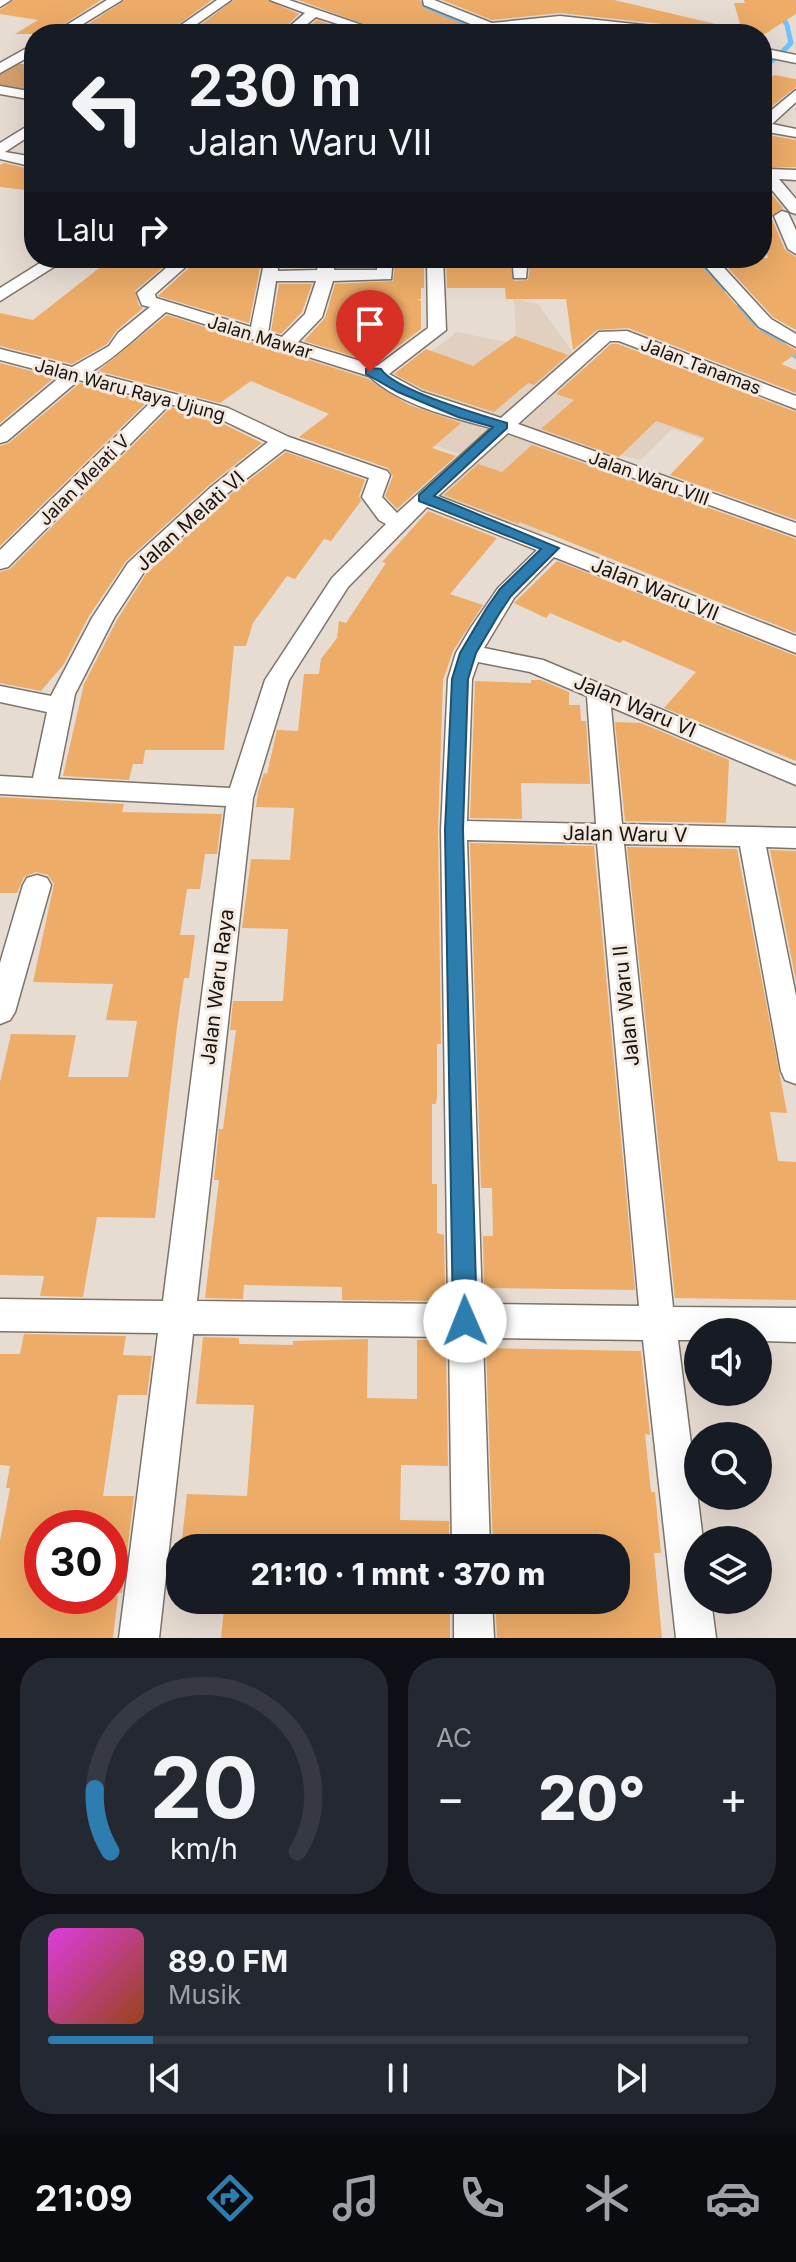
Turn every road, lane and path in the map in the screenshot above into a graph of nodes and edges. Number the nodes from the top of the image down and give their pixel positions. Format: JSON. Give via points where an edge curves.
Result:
{"nodes":[{"id":1,"x":116,"y":0,"type":"edge"},
{"id":2,"x":225,"y":0,"type":"edge"},
{"id":3,"x":276,"y":0,"type":"edge"},
{"id":4,"x":428,"y":2,"type":"edge"},
{"id":5,"x":550,"y":7,"type":"dead end"},
{"id":6,"x":314,"y":12,"type":"junction"},
{"id":7,"x":530,"y":20,"type":"junction"},
{"id":8,"x":560,"y":20,"type":"junction"},
{"id":9,"x":75,"y":24,"type":"edge"},
{"id":10,"x":189,"y":24,"type":"edge"},
{"id":11,"x":299,"y":24,"type":"edge"},
{"id":12,"x":351,"y":24,"type":"edge"},
{"id":13,"x":470,"y":24,"type":"edge"},
{"id":14,"x":508,"y":24,"type":"edge"},
{"id":15,"x":558,"y":24,"type":"edge"},
{"id":16,"x":581,"y":24,"type":"edge"},
{"id":17,"x":772,"y":54,"type":"edge"},
{"id":18,"x":24,"y":56,"type":"edge"},
{"id":19,"x":796,"y":59,"type":"edge"},
{"id":20,"x":0,"y":69,"type":"edge"},
{"id":21,"x":0,"y":90,"type":"edge"},
{"id":22,"x":24,"y":94,"type":"edge"},
{"id":23,"x":796,"y":94,"type":"edge"},
{"id":24,"x":772,"y":117,"type":"edge"},
{"id":25,"x":772,"y":129,"type":"edge"},
{"id":26,"x":24,"y":133,"type":"edge"},
{"id":27,"x":796,"y":133,"type":"edge"},
{"id":28,"x":1,"y":150,"type":"edge"},
{"id":29,"x":24,"y":153,"type":"edge"},
{"id":30,"x":24,"y":158,"type":"edge"},
{"id":31,"x":772,"y":174,"type":"edge"},
{"id":32,"x":796,"y":175,"type":"edge"},
{"id":33,"x":772,"y":185,"type":"edge"},
{"id":34,"x":791,"y":214,"type":"edge"},
{"id":35,"x":796,"y":249,"type":"edge"},
{"id":36,"x":44,"y":268,"type":"edge"},
{"id":37,"x":176,"y":268,"type":"edge"},
{"id":38,"x":270,"y":268,"type":"edge"},
{"id":39,"x":326,"y":268,"type":"edge"},
{"id":40,"x":339,"y":268,"type":"edge"},
{"id":41,"x":385,"y":268,"type":"edge"},
{"id":42,"x":435,"y":268,"type":"edge"},
{"id":43,"x":715,"y":268,"type":"edge"},
{"id":44,"x":0,"y":296,"type":"edge"},
{"id":45,"x":163,"y":306,"type":"junction"},
{"id":46,"x":786,"y":317,"type":"dead end"},
{"id":47,"x":765,"y":323,"type":"junction"},
{"id":48,"x":259,"y":336,"type":"junction"},
{"id":49,"x":605,"y":336,"type":"joint"},
{"id":50,"x":796,"y":342,"type":"edge"},
{"id":51,"x":284,"y":344,"type":"junction"},
{"id":52,"x":0,"y":354,"type":"edge"},
{"id":53,"x":376,"y":372,"type":"junction"},
{"id":54,"x":76,"y":373,"type":"junction"},
{"id":55,"x":167,"y":397,"type":"junction"},
{"id":56,"x":796,"y":403,"type":"edge"},
{"id":57,"x":503,"y":425,"type":"junction"},
{"id":58,"x":0,"y":437,"type":"edge"},
{"id":59,"x":282,"y":441,"type":"junction"},
{"id":60,"x":424,"y":498,"type":"junction"},
{"id":61,"x":399,"y":523,"type":"junction"},
{"id":62,"x":796,"y":530,"type":"edge"},
{"id":63,"x":551,"y":548,"type":"junction"},
{"id":64,"x":0,"y":562,"type":"edge"},
{"id":65,"x":796,"y":645,"type":"edge"},
{"id":66,"x":468,"y":653,"type":"junction"},
{"id":67,"x":598,"y":690,"type":"junction"},
{"id":68,"x":0,"y":694,"type":"edge"},
{"id":69,"x":62,"y":707,"type":"junction"},
{"id":70,"x":796,"y":776,"type":"edge"},
{"id":71,"x":0,"y":785,"type":"edge"},
{"id":72,"x":43,"y":788,"type":"junction"},
{"id":73,"x":240,"y":798,"type":"junction"},
{"id":74,"x":454,"y":830,"type":"junction"},
{"id":75,"x":609,"y":834,"type":"junction"},
{"id":76,"x":751,"y":837,"type":"junction"},
{"id":77,"x":796,"y":838,"type":"edge"},
{"id":78,"x":37,"y":885,"type":"dead end"},
{"id":79,"x":6,"y":969,"type":"edge"},
{"id":80,"x":0,"y":1012,"type":"edge"},
{"id":81,"x":796,"y":1071,"type":"edge"},
{"id":82,"x":0,"y":1315,"type":"edge"},
{"id":83,"x":176,"y":1318,"type":"junction"},
{"id":84,"x":465,"y":1321,"type":"junction"},
{"id":85,"x":656,"y":1323,"type":"junction"},
{"id":86,"x":796,"y":1325,"type":"edge"},
{"id":87,"x":471,"y":1534,"type":"edge"},
{"id":88,"x":473,"y":1614,"type":"edge"},
{"id":89,"x":139,"y":1638,"type":"edge"},
{"id":90,"x":474,"y":1638,"type":"edge"},
{"id":91,"x":696,"y":1638,"type":"edge"}],
"edges":[{"from":1,"to":9,"type":"street"},
{"from":2,"to":10,"type":"street"},
{"from":3,"to":6,"type":"street"},
{"from":4,"to":13,"type":"street"},
{"from":5,"to":7,"type":"street"},
{"from":6,"to":11,"type":"street"},
{"from":6,"to":12,"type":"street"},
{"from":7,"to":8,"type":"street"},
{"from":7,"to":14,"type":"street"},
{"from":8,"to":15,"type":"street"},
{"from":8,"to":16,"type":"street"},
{"from":17,"to":19,"type":"street"},
{"from":18,"to":20,"type":"street"},
{"from":21,"to":22,"type":"street"},
{"from":23,"to":24,"type":"street"},
{"from":25,"to":27,"type":"street"},
{"from":26,"to":28,"type":"street"},
{"from":28,"to":29,"type":"street"},
{"from":28,"to":30,"type":"street"},
{"from":31,"to":32,"type":"street"},
{"from":33,"to":34,"type":"street"},
{"from":34,"to":35,"type":"street"},
{"from":36,"to":44,"type":"street"},
{"from":37,"to":45,"type":"street","via":[[146,293],[148,301]]},
{"from":38,"to":48,"type":"street"},
{"from":39,"to":51,"type":"street","via":[[325,289],[313,321]]},
{"from":40,"to":41,"type":"street","via":[[385,275]]},
{"from":42,"to":53,"type":"street","via":[[437,330],[388,369]]},
{"from":43,"to":47,"type":"street"},
{"from":45,"to":48,"type":"street","name":"Jalan Mawar"},
{"from":45,"to":54,"type":"street","via":[[115,350]]},
{"from":46,"to":47,"type":"street"},
{"from":47,"to":50,"type":"street"},
{"from":48,"to":51,"type":"street","name":"Jalan Mawar"},
{"from":49,"to":56,"type":"street","name":"Jalan Tanamas","via":[[621,335]]},
{"from":49,"to":57,"type":"street","name":"Jalan Waru Raya"},
{"from":51,"to":53,"type":"street","name":"Jalan Mawar"},
{"from":52,"to":54,"type":"street","name":"Jalan Waru Raya Ujung"},
{"from":53,"to":57,"type":"street","name":"Jalan Mawar","via":[[403,390]]},
{"from":54,"to":55,"type":"street","name":"Jalan Waru Raya Ujung"},
{"from":54,"to":58,"type":"street"},
{"from":55,"to":59,"type":"street","name":"Jalan Waru Raya Ujung","via":[[221,412]]},
{"from":55,"to":64,"type":"street","name":"Jalan Melati V"},
{"from":57,"to":60,"type":"street","name":"Jalan Waru Raya"},
{"from":57,"to":62,"type":"street","name":"Jalan Waru VIII"},
{"from":59,"to":61,"type":"street","name":"Jalan Waru Raya Ujung","via":[[380,475],[372,497]]},
{"from":59,"to":69,"type":"street","name":"Jalan Melati VI","via":[[217,492],[136,568],[96,630],[63,694]]},
{"from":60,"to":61,"type":"street","name":"Jalan Waru Raya"},
{"from":60,"to":63,"type":"street","name":"Jalan Waru VII"},
{"from":61,"to":73,"type":"street","name":"Jalan Waru Raya","via":[[340,583],[277,680]]},
{"from":63,"to":65,"type":"street","name":"Jalan Waru VII"},
{"from":63,"to":66,"type":"street","via":[[506,593]]},
{"from":66,"to":67,"type":"street","name":"Jalan Waru VI","via":[[535,665]]},
{"from":66,"to":74,"type":"street","via":[[459,692]]},
{"from":67,"to":70,"type":"street","name":"Jalan Waru VI"},
{"from":67,"to":75,"type":"street","name":"Jalan Waru II"},
{"from":68,"to":69,"type":"street"},
{"from":69,"to":72,"type":"street","name":"Jalan Melati VI"},
{"from":71,"to":72,"type":"street"},
{"from":72,"to":73,"type":"street"},
{"from":73,"to":83,"type":"street","name":"Jalan Waru Raya"},
{"from":74,"to":75,"type":"street","name":"Jalan Waru V"},
{"from":74,"to":84,"type":"street"},
{"from":75,"to":76,"type":"street","name":"Jalan Waru V"},
{"from":75,"to":85,"type":"street","name":"Jalan Waru II"},
{"from":76,"to":77,"type":"street","name":"Jalan Waru V"},
{"from":76,"to":81,"type":"street"},
{"from":78,"to":79,"type":"street"},
{"from":79,"to":80,"type":"street"},
{"from":82,"to":83,"type":"street"},
{"from":83,"to":84,"type":"street"},
{"from":83,"to":89,"type":"street","name":"Jalan Waru Raya"},
{"from":84,"to":85,"type":"street"},
{"from":84,"to":87,"type":"street"},
{"from":85,"to":86,"type":"street"},
{"from":85,"to":91,"type":"street","name":"Jalan Waru II"},
{"from":88,"to":90,"type":"street"}]}
